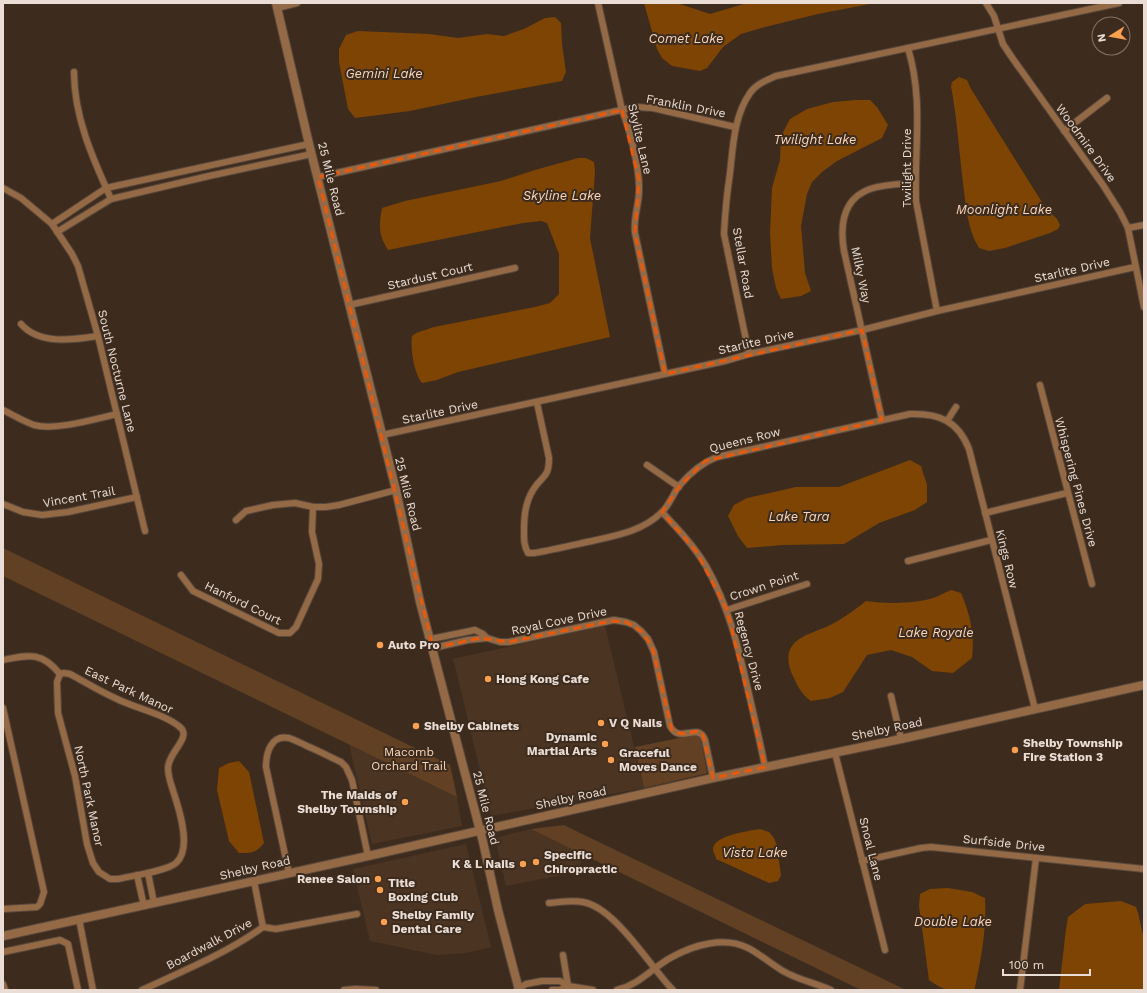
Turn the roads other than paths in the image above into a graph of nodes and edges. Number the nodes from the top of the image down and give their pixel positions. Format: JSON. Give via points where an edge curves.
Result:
{"nodes":[{"id":1,"x":297,"y":3,"type":"edge"},
{"id":2,"x":598,"y":3,"type":"edge"},
{"id":3,"x":986,"y":3,"type":"edge"},
{"id":4,"x":1118,"y":3,"type":"edge"},
{"id":5,"x":277,"y":5,"type":"edge"},
{"id":6,"x":999,"y":28,"type":"junction"},
{"id":7,"x":908,"y":48,"type":"junction"},
{"id":8,"x":74,"y":72,"type":"dead end"},
{"id":9,"x":1107,"y":98,"type":"dead end"},
{"id":10,"x":622,"y":110,"type":"junction"},
{"id":11,"x":735,"y":127,"type":"junction"},
{"id":12,"x":1064,"y":131,"type":"junction"},
{"id":13,"x":309,"y":144,"type":"junction"},
{"id":14,"x":288,"y":149,"type":"junction"},
{"id":15,"x":312,"y":154,"type":"junction"},
{"id":16,"x":290,"y":159,"type":"junction"},
{"id":17,"x":206,"y":167,"type":"junction"},
{"id":18,"x":209,"y":176,"type":"junction"},
{"id":19,"x":318,"y":177,"type":"junction"},
{"id":20,"x":915,"y":183,"type":"junction"},
{"id":21,"x":3,"y":188,"type":"edge"},
{"id":22,"x":106,"y":188,"type":"junction"},
{"id":23,"x":111,"y":198,"type":"junction"},
{"id":24,"x":52,"y":224,"type":"junction"},
{"id":25,"x":1144,"y":225,"type":"edge"},
{"id":26,"x":1128,"y":228,"type":"junction"},
{"id":27,"x":57,"y":232,"type":"junction"},
{"id":28,"x":1135,"y":267,"type":"junction"},
{"id":29,"x":515,"y":268,"type":"dead end"},
{"id":30,"x":349,"y":305,"type":"junction"},
{"id":31,"x":1144,"y":306,"type":"edge"},
{"id":32,"x":937,"y":311,"type":"junction"},
{"id":33,"x":21,"y":324,"type":"dead end"},
{"id":34,"x":862,"y":330,"type":"junction"},
{"id":35,"x":98,"y":336,"type":"junction"},
{"id":36,"x":749,"y":354,"type":"junction"},
{"id":37,"x":665,"y":374,"type":"junction"},
{"id":38,"x":1040,"y":385,"type":"dead end"},
{"id":39,"x":537,"y":403,"type":"junction"},
{"id":40,"x":956,"y":407,"type":"dead end"},
{"id":41,"x":3,"y":410,"type":"edge"},
{"id":42,"x":117,"y":414,"type":"junction"},
{"id":43,"x":882,"y":420,"type":"junction"},
{"id":44,"x":947,"y":421,"type":"junction"},
{"id":45,"x":382,"y":436,"type":"junction"},
{"id":46,"x":647,"y":465,"type":"dead end"},
{"id":47,"x":679,"y":487,"type":"junction"},
{"id":48,"x":396,"y":490,"type":"junction"},
{"id":49,"x":1068,"y":492,"type":"junction"},
{"id":50,"x":137,"y":497,"type":"junction"},
{"id":51,"x":3,"y":504,"type":"edge"},
{"id":52,"x":313,"y":507,"type":"junction"},
{"id":53,"x":662,"y":512,"type":"junction"},
{"id":54,"x":985,"y":513,"type":"junction"},
{"id":55,"x":236,"y":520,"type":"dead end"},
{"id":56,"x":145,"y":531,"type":"dead end"},
{"id":57,"x":991,"y":540,"type":"junction"},
{"id":58,"x":908,"y":561,"type":"dead end"},
{"id":59,"x":181,"y":575,"type":"dead end"},
{"id":60,"x":807,"y":584,"type":"dead end"},
{"id":61,"x":1092,"y":584,"type":"dead end"},
{"id":62,"x":727,"y":610,"type":"junction"},
{"id":63,"x":430,"y":638,"type":"junction"},
{"id":64,"x":487,"y":638,"type":"junction"},
{"id":65,"x":433,"y":648,"type":"junction"},
{"id":66,"x":3,"y":660,"type":"edge"},
{"id":67,"x":60,"y":674,"type":"junction"},
{"id":68,"x":1144,"y":685,"type":"edge"},
{"id":69,"x":891,"y":696,"type":"dead end"},
{"id":70,"x":3,"y":708,"type":"edge"},
{"id":71,"x":1035,"y":710,"type":"junction"},
{"id":72,"x":184,"y":735,"type":"joint"},
{"id":73,"x":901,"y":739,"type":"junction"},
{"id":74,"x":835,"y":753,"type":"junction"},
{"id":75,"x":766,"y":767,"type":"junction"},
{"id":76,"x":713,"y":778,"type":"junction"},
{"id":77,"x":479,"y":830,"type":"junction"},
{"id":78,"x":368,"y":856,"type":"junction"},
{"id":79,"x":1036,"y":858,"type":"junction"},
{"id":80,"x":862,"y":862,"type":"junction"},
{"id":81,"x":1144,"y":869,"type":"edge"},
{"id":82,"x":148,"y":873,"type":"junction"},
{"id":83,"x":289,"y":873,"type":"junction"},
{"id":84,"x":137,"y":875,"type":"junction"},
{"id":85,"x":254,"y":881,"type":"junction"},
{"id":86,"x":154,"y":903,"type":"junction"},
{"id":87,"x":550,"y":903,"type":"dead end"},
{"id":88,"x":144,"y":906,"type":"junction"},
{"id":89,"x":3,"y":909,"type":"edge"},
{"id":90,"x":357,"y":914,"type":"dead end"},
{"id":91,"x":79,"y":919,"type":"junction"},
{"id":92,"x":263,"y":927,"type":"junction"},
{"id":93,"x":3,"y":936,"type":"edge"},
{"id":94,"x":885,"y":950,"type":"dead end"},
{"id":95,"x":3,"y":952,"type":"edge"},
{"id":96,"x":563,"y":955,"type":"dead end"},
{"id":97,"x":655,"y":969,"type":"junction"},
{"id":98,"x":3,"y":984,"type":"edge"},
{"id":99,"x":568,"y":986,"type":"junction"},
{"id":100,"x":5,"y":990,"type":"edge"},
{"id":101,"x":78,"y":990,"type":"edge"},
{"id":102,"x":93,"y":990,"type":"edge"},
{"id":103,"x":142,"y":990,"type":"edge"},
{"id":104,"x":344,"y":990,"type":"edge"},
{"id":105,"x":376,"y":990,"type":"edge"},
{"id":106,"x":518,"y":990,"type":"edge"},
{"id":107,"x":552,"y":990,"type":"edge"},
{"id":108,"x":593,"y":990,"type":"edge"},
{"id":109,"x":617,"y":990,"type":"edge"},
{"id":110,"x":673,"y":990,"type":"edge"},
{"id":111,"x":832,"y":990,"type":"edge"},
{"id":112,"x":1020,"y":990,"type":"edge"}],
"edges":[{"from":1,"to":5,"type":"street"},
{"from":2,"to":10,"type":"street","name":"Skylite Lane"},
{"from":3,"to":6,"type":"street","name":"Woodmire Drive"},
{"from":4,"to":6,"type":"street","name":"Franklin Drive"},
{"from":5,"to":13,"type":"street","name":"25 Mile Road"},
{"from":6,"to":7,"type":"street","name":"Franklin Drive"},
{"from":6,"to":12,"type":"street","name":"Woodmire Drive","via":[[1003,44]]},
{"from":7,"to":11,"type":"street","name":"Franklin Drive","via":[[776,76],[762,82],[751,92]]},
{"from":7,"to":20,"type":"street","name":"Twilight Drive","via":[[913,65],[918,110]]},
{"from":8,"to":22,"type":"street","via":[[76,102],[90,150]]},
{"from":9,"to":12,"type":"street"},
{"from":10,"to":11,"type":"street","name":"Franklin Drive","via":[[653,108]]},
{"from":10,"to":19,"type":"street","name":"Franklin Drive"},
{"from":10,"to":37,"type":"street","name":"Skylite Lane","via":[[628,123],[639,180],[635,233]]},
{"from":11,"to":36,"type":"street","name":"Stellar Road","via":[[724,234]]},
{"from":12,"to":26,"type":"street","name":"Woodmire Drive","via":[[1112,199]]},
{"from":13,"to":14,"type":"street"},
{"from":13,"to":15,"type":"street","name":"25 Mile Road"},
{"from":14,"to":16,"type":"street"},
{"from":14,"to":17,"type":"street"},
{"from":15,"to":16,"type":"street"},
{"from":15,"to":19,"type":"street","name":"25 Mile Road"},
{"from":16,"to":18,"type":"street"},
{"from":17,"to":18,"type":"street"},
{"from":17,"to":22,"type":"street"},
{"from":18,"to":23,"type":"street"},
{"from":19,"to":30,"type":"street","name":"25 Mile Road"},
{"from":20,"to":32,"type":"street","name":"Twilight Drive","via":[[918,217]]},
{"from":20,"to":34,"type":"street","name":"Milky Way","via":[[870,189],[855,198],[845,215],[842,239]]},
{"from":21,"to":24,"type":"street","name":"South Nocturne Lane","via":[[21,198]]},
{"from":22,"to":23,"type":"street"},
{"from":22,"to":24,"type":"street"},
{"from":23,"to":27,"type":"street"},
{"from":24,"to":27,"type":"street","name":"South Nocturne Lane"},
{"from":25,"to":26,"type":"street"},
{"from":26,"to":28,"type":"street","name":"Woodmire Drive"},
{"from":27,"to":35,"type":"street","name":"South Nocturne Lane","via":[[78,266]]},
{"from":28,"to":31,"type":"street","name":"Woodmire Drive"},
{"from":28,"to":32,"type":"street","name":"Starlite Drive"},
{"from":29,"to":30,"type":"street","name":"Stardust Court"},
{"from":30,"to":45,"type":"street","name":"25 Mile Road"},
{"from":32,"to":34,"type":"street","name":"Starlite Drive"},
{"from":33,"to":35,"type":"street","via":[[34,334],[53,339],[74,340]]},
{"from":34,"to":36,"type":"street","name":"Starlite Drive"},
{"from":34,"to":43,"type":"street","name":"Milky Way"},
{"from":35,"to":42,"type":"street","name":"South Nocturne Lane"},
{"from":36,"to":37,"type":"street","name":"Starlite Drive"},
{"from":37,"to":39,"type":"street","name":"Starlite Drive"},
{"from":38,"to":49,"type":"street","name":"Whispering Pines Drive"},
{"from":39,"to":45,"type":"street","name":"Starlite Drive"},
{"from":39,"to":53,"type":"street","name":"Queens Row","via":[[549,465],[544,478],[534,488],[526,509],[524,543],[528,553],[624,534],[645,525]]},
{"from":40,"to":44,"type":"street"},
{"from":41,"to":42,"type":"street","via":[[34,425],[47,427]]},
{"from":42,"to":50,"type":"street","name":"South Nocturne Lane"},
{"from":43,"to":44,"type":"street","name":"Queens Row","via":[[925,413],[937,415]]},
{"from":43,"to":47,"type":"street","name":"Queens Row","via":[[717,457],[706,461]]},
{"from":44,"to":54,"type":"street","name":"Kings Row","via":[[967,444]]},
{"from":45,"to":48,"type":"street","name":"25 Mile Road"},
{"from":46,"to":47,"type":"street"},
{"from":47,"to":53,"type":"street","name":"Queens Row"},
{"from":48,"to":52,"type":"street","via":[[339,505]]},
{"from":48,"to":63,"type":"street","name":"25 Mile Road"},
{"from":49,"to":54,"type":"street"},
{"from":49,"to":61,"type":"street","name":"Whispering Pines Drive"},
{"from":50,"to":51,"type":"street","name":"Vincent Trail","via":[[42,515],[23,512]]},
{"from":50,"to":56,"type":"street","name":"South Nocturne Lane"},
{"from":52,"to":55,"type":"street","via":[[295,503],[273,505],[246,511]]},
{"from":52,"to":59,"type":"street","name":"Hanford Court","via":[[312,532],[319,572],[296,627],[290,633],[279,633],[193,591]]},
{"from":53,"to":62,"type":"street","name":"Regency Drive","via":[[696,551]]},
{"from":54,"to":57,"type":"street","name":"Kings Row"},
{"from":57,"to":58,"type":"street"},
{"from":57,"to":71,"type":"street","name":"Kings Row"},
{"from":60,"to":62,"type":"street","name":"Crown Point"},
{"from":62,"to":75,"type":"street","name":"Regency Drive"},
{"from":63,"to":64,"type":"street","name":"Royal Cove Drive","via":[[472,630]]},
{"from":63,"to":65,"type":"street","name":"25 Mile Road"},
{"from":64,"to":65,"type":"street","name":"Royal Cove Drive"},
{"from":64,"to":76,"type":"street","name":"Royal Cove Drive","via":[[509,642],[614,620],[634,625],[645,634],[652,646],[672,730],[679,734],[697,732],[703,735]]},
{"from":65,"to":77,"type":"street","name":"25 Mile Road"},
{"from":66,"to":67,"type":"street","via":[[35,656],[48,661]]},
{"from":67,"to":72,"type":"street","name":"East Park Manor","via":[[70,674],[115,698],[161,716],[182,729]]},
{"from":67,"to":84,"type":"street","name":"North Park Manor","via":[[57,682],[58,713],[75,776],[87,844],[93,863],[99,872],[110,879]]},
{"from":68,"to":71,"type":"street","name":"Shelby Road"},
{"from":69,"to":73,"type":"street"},
{"from":70,"to":89,"type":"street","via":[[44,892],[43,899],[36,908]]},
{"from":71,"to":73,"type":"street","name":"Shelby Road"},
{"from":72,"to":82,"type":"street","name":"North Park Manor","via":[[168,764],[168,774],[180,811],[183,852],[172,866]]},
{"from":73,"to":74,"type":"street","name":"Shelby Road"},
{"from":74,"to":75,"type":"street","name":"Shelby Road"},
{"from":74,"to":80,"type":"street","name":"Snoal Lane"},
{"from":75,"to":76,"type":"street","name":"Shelby Road"},
{"from":76,"to":77,"type":"street","name":"Shelby Road"},
{"from":77,"to":78,"type":"street","name":"Shelby Road"},
{"from":77,"to":106,"type":"street","name":"25 Mile Road"},
{"from":78,"to":83,"type":"street","name":"Shelby Road"},
{"from":78,"to":83,"type":"street","via":[[354,787],[346,767],[341,762],[294,740],[278,739],[271,745],[266,767]]},
{"from":79,"to":80,"type":"street","name":"Surfside Drive","via":[[931,847]]},
{"from":79,"to":81,"type":"street","name":"Surfside Drive"},
{"from":79,"to":112,"type":"street"},
{"from":80,"to":94,"type":"street","name":"Snoal Lane"},
{"from":82,"to":84,"type":"street","name":"North Park Manor"},
{"from":82,"to":86,"type":"street"},
{"from":83,"to":85,"type":"street","name":"Shelby Road"},
{"from":84,"to":88,"type":"street"},
{"from":85,"to":86,"type":"street","name":"Shelby Road"},
{"from":85,"to":92,"type":"street"},
{"from":86,"to":88,"type":"street","name":"Shelby Road"},
{"from":87,"to":97,"type":"street","via":[[583,902],[598,908],[635,943]]},
{"from":88,"to":91,"type":"street","name":"Shelby Road"},
{"from":90,"to":92,"type":"street","name":"Boardwalk Drive","via":[[276,929]]},
{"from":91,"to":93,"type":"street","name":"Shelby Road"},
{"from":91,"to":102,"type":"street"},
{"from":92,"to":103,"type":"street","name":"Boardwalk Drive","via":[[251,936]]},
{"from":95,"to":101,"type":"street","via":[[60,940],[68,944]]},
{"from":96,"to":99,"type":"street"},
{"from":97,"to":109,"type":"street"},
{"from":97,"to":110,"type":"street"},
{"from":97,"to":111,"type":"street","via":[[671,957],[704,944],[732,943],[748,948],[784,971]]},
{"from":98,"to":100,"type":"street"},
{"from":99,"to":106,"type":"street","via":[[560,981],[542,981],[526,984]]},
{"from":99,"to":107,"type":"street"},
{"from":99,"to":108,"type":"street"},
{"from":104,"to":105,"type":"street"}]}
